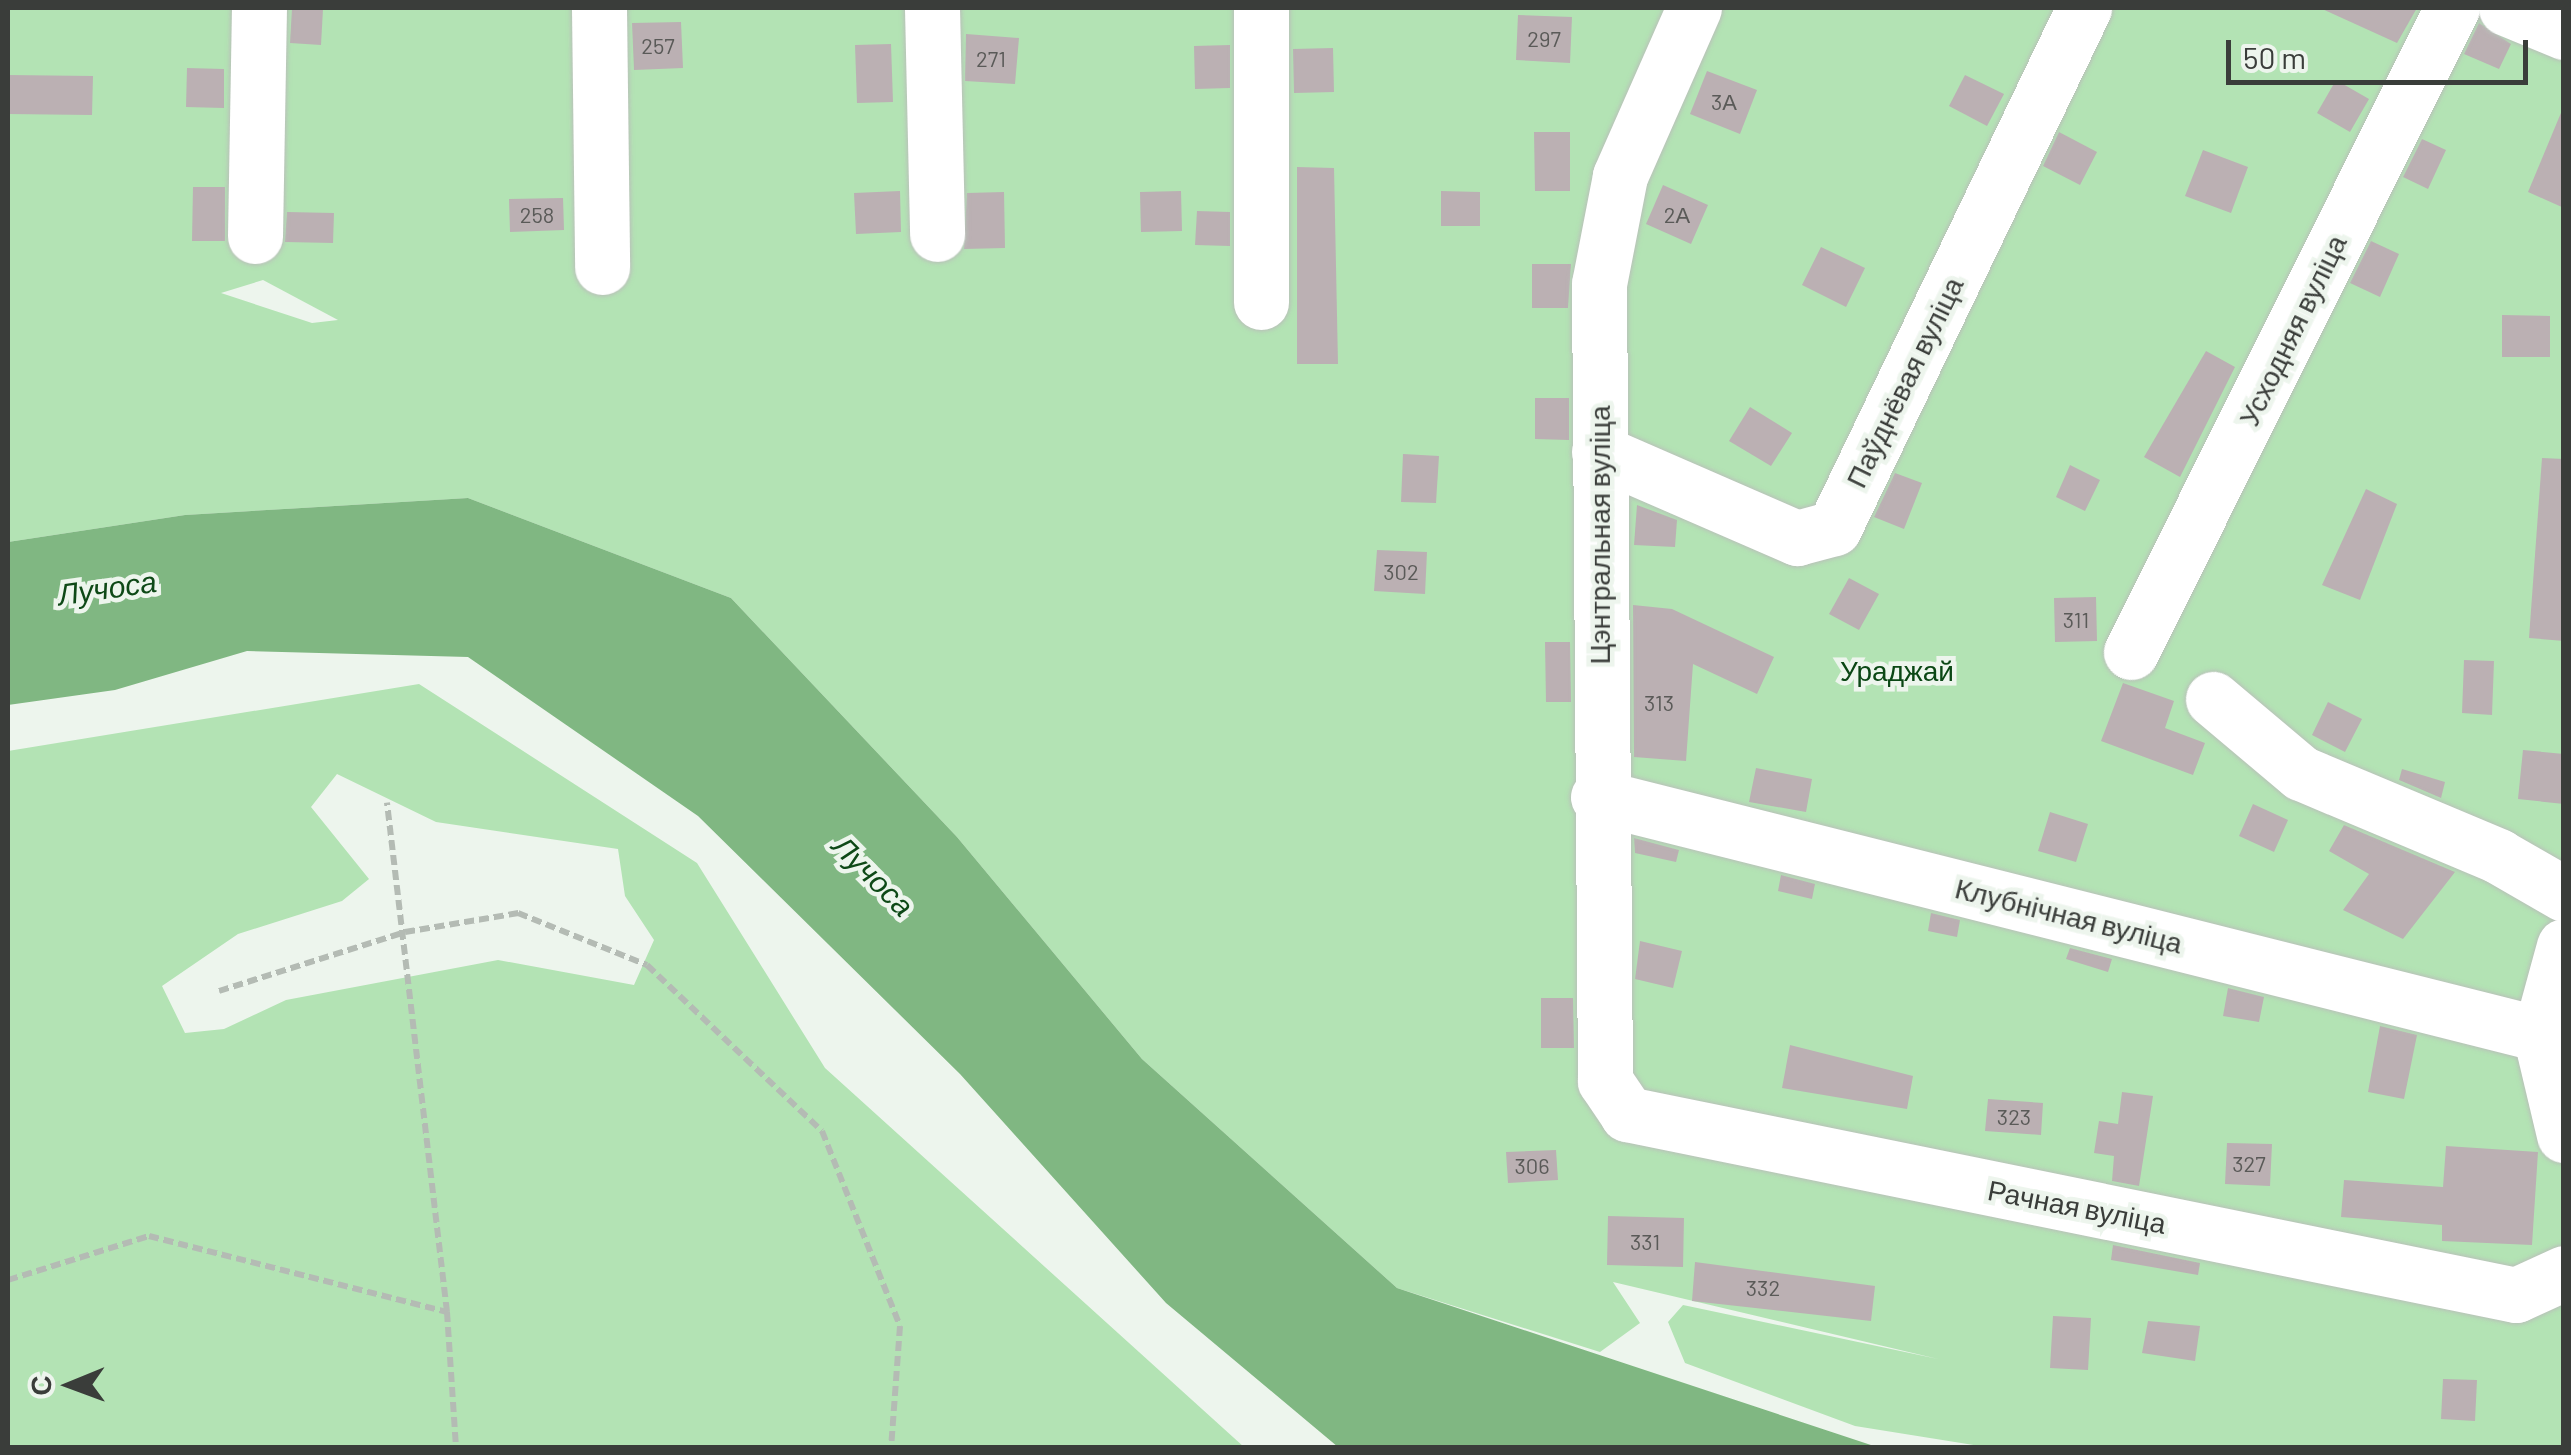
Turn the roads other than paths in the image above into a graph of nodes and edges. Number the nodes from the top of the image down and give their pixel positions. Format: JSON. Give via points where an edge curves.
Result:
{"nodes":[{"id":1,"x":259,"y":8,"type":"edge"},
{"id":2,"x":599,"y":8,"type":"edge"},
{"id":3,"x":932,"y":8,"type":"edge"},
{"id":4,"x":1260,"y":8,"type":"edge"},
{"id":5,"x":1694,"y":8,"type":"edge"},
{"id":6,"x":2084,"y":8,"type":"edge"},
{"id":7,"x":2452,"y":8,"type":"edge"},
{"id":8,"x":2506,"y":8,"type":"edge"},
{"id":9,"x":2564,"y":32,"type":"edge"},
{"id":10,"x":938,"y":234,"type":"dead end"},
{"id":11,"x":256,"y":236,"type":"dead end"},
{"id":12,"x":602,"y":267,"type":"dead end"},
{"id":13,"x":1262,"y":302,"type":"dead end"},
{"id":14,"x":1599,"y":452,"type":"junction"},
{"id":15,"x":2132,"y":652,"type":"dead end"},
{"id":16,"x":2213,"y":699,"type":"dead end"},
{"id":17,"x":1598,"y":797,"type":"junction"},
{"id":18,"x":2564,"y":894,"type":"edge"},
{"id":19,"x":2564,"y":946,"type":"edge"},
{"id":20,"x":2540,"y":1034,"type":"junction"},
{"id":21,"x":1605,"y":1081,"type":"joint"},
{"id":22,"x":2564,"y":1135,"type":"edge"},
{"id":23,"x":2564,"y":1273,"type":"edge"}],
"edges":[{"from":1,"to":11,"type":"lane"},
{"from":2,"to":12,"type":"lane"},
{"from":3,"to":10,"type":"lane"},
{"from":4,"to":13,"type":"lane"},
{"from":5,"to":14,"type":"lane","name":"Цэнтральная вуліца","via":[[1620,176],[1600,284]]},
{"from":6,"to":14,"type":"lane","name":"Паўднёвая вуліца","via":[[1834,528],[1797,538]]},
{"from":7,"to":15,"type":"lane","name":"Усходняя вуліца"},
{"from":8,"to":9,"type":"lane"},
{"from":14,"to":17,"type":"lane","name":"Цэнтральная вуліца"},
{"from":16,"to":18,"type":"lane","via":[[2302,774],[2498,856]]},
{"from":17,"to":20,"type":"lane","name":"Клубнічная вуліца"},
{"from":17,"to":21,"type":"lane","name":"Цэнтральная вуліца"},
{"from":19,"to":20,"type":"lane"},
{"from":20,"to":22,"type":"lane"},
{"from":21,"to":23,"type":"lane","name":"Рачная вуліца","via":[[1628,1114],[2516,1295]]}]}
